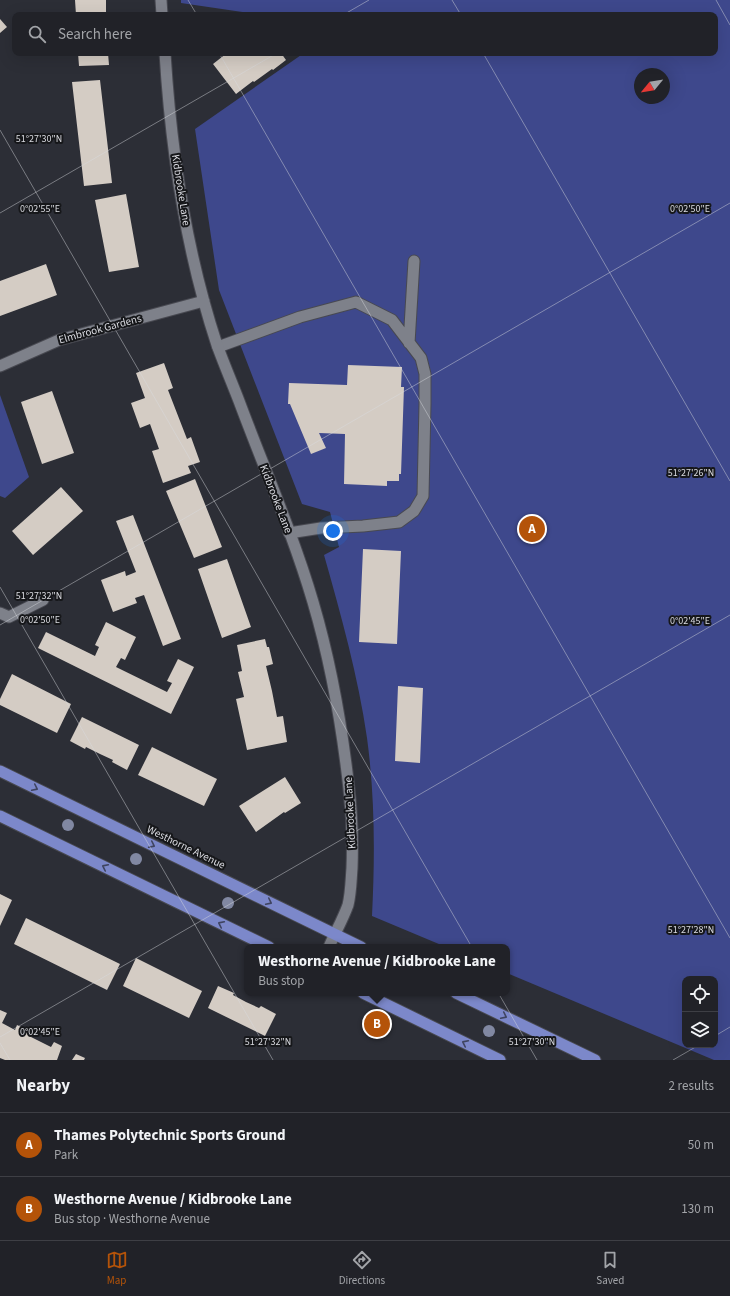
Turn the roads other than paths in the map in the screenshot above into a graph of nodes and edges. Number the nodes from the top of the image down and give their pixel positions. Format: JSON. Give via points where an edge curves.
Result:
{"nodes":[{"id":1,"x":161,"y":0,"type":"edge"},
{"id":2,"x":162,"y":12,"type":"edge"},
{"id":3,"x":165,"y":56,"type":"edge"},
{"id":4,"x":414,"y":261,"type":"dead end"},
{"id":5,"x":204,"y":302,"type":"junction"},
{"id":6,"x":409,"y":343,"type":"junction"},
{"id":7,"x":218,"y":347,"type":"junction"},
{"id":8,"x":0,"y":366,"type":"edge"},
{"id":9,"x":289,"y":532,"type":"junction"},
{"id":10,"x":43,"y":600,"type":"dead end"},
{"id":11,"x":0,"y":613,"type":"edge"},
{"id":12,"x":0,"y":771,"type":"edge"},
{"id":13,"x":0,"y":816,"type":"edge"},
{"id":14,"x":334,"y":934,"type":"junction"},
{"id":15,"x":263,"y":944,"type":"edge"},
{"id":16,"x":330,"y":944,"type":"edge"},
{"id":17,"x":355,"y":944,"type":"edge"},
{"id":18,"x":369,"y":996,"type":"edge"},
{"id":19,"x":462,"y":996,"type":"edge"},
{"id":20,"x":500,"y":1060,"type":"edge"},
{"id":21,"x":595,"y":1060,"type":"edge"}],
"edges":[{"from":1,"to":2,"type":"street"},
{"from":3,"to":5,"type":"street","name":"Kidbrooke Lane","via":[[176,165]]},
{"from":4,"to":6,"type":"street"},
{"from":5,"to":7,"type":"street","name":"Kidbrooke Lane"},
{"from":5,"to":8,"type":"street","name":"Elmbrook Gardens","via":[[59,340]]},
{"from":6,"to":7,"type":"street","via":[[392,320],[356,302],[300,317]]},
{"from":6,"to":9,"type":"street","via":[[421,358],[425,374],[423,496],[414,511],[399,522]]},
{"from":7,"to":9,"type":"street","name":"Kidbrooke Lane"},
{"from":9,"to":14,"type":"street","name":"Kidbrooke Lane","via":[[313,602],[332,676],[344,740],[350,800],[351,881],[348,903]]},
{"from":10,"to":11,"type":"street","via":[[9,617]]},
{"from":12,"to":14,"type":"highway","name":"Westhorne Avenue","one_way":true},
{"from":15,"to":13,"type":"highway","one_way":true},
{"from":14,"to":16,"type":"street","name":"Kidbrooke Lane"},
{"from":14,"to":17,"type":"highway","name":"Westhorne Avenue"},
{"from":20,"to":18,"type":"highway","one_way":true},
{"from":19,"to":21,"type":"highway","one_way":true}]}
